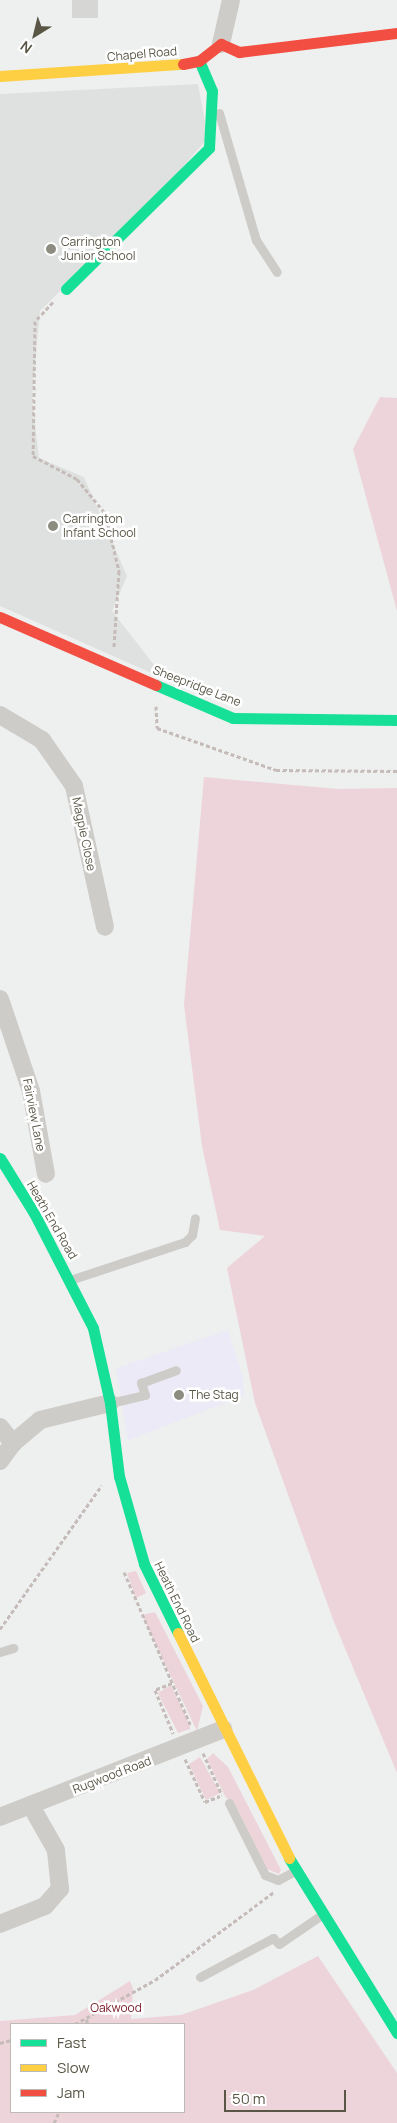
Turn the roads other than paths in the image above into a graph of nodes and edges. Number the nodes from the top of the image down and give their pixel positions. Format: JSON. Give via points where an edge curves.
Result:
{"nodes":[{"id":1,"x":231,"y":0,"type":"edge"},
{"id":2,"x":397,"y":33,"type":"edge"},
{"id":3,"x":221,"y":44,"type":"junction"},
{"id":4,"x":199,"y":61,"type":"junction"},
{"id":5,"x":0,"y":76,"type":"edge"},
{"id":6,"x":212,"y":91,"type":"junction"},
{"id":7,"x":277,"y":272,"type":"dead end"},
{"id":8,"x":66,"y":289,"type":"road end"},
{"id":9,"x":0,"y":617,"type":"edge"},
{"id":10,"x":0,"y":715,"type":"edge"},
{"id":11,"x":397,"y":720,"type":"edge"},
{"id":12,"x":104,"y":927,"type":"dead end"},
{"id":13,"x":0,"y":999,"type":"edge"},
{"id":14,"x":0,"y":1158,"type":"edge"},
{"id":15,"x":46,"y":1174,"type":"dead end"},
{"id":16,"x":194,"y":1218,"type":"dead end"},
{"id":17,"x":70,"y":1280,"type":"junction"},
{"id":18,"x":176,"y":1370,"type":"dead end"},
{"id":19,"x":110,"y":1403,"type":"junction"},
{"id":20,"x":0,"y":1426,"type":"edge"},
{"id":21,"x":13,"y":1443,"type":"junction"},
{"id":22,"x":0,"y":1461,"type":"edge"},
{"id":23,"x":13,"y":1648,"type":"dead end"},
{"id":24,"x":0,"y":1652,"type":"edge"},
{"id":25,"x":223,"y":1729,"type":"junction"},
{"id":26,"x":229,"y":1803,"type":"dead end"},
{"id":27,"x":31,"y":1806,"type":"junction"},
{"id":28,"x":0,"y":1817,"type":"edge"},
{"id":29,"x":295,"y":1871,"type":"junction"},
{"id":30,"x":320,"y":1916,"type":"junction"},
{"id":31,"x":0,"y":1924,"type":"edge"},
{"id":32,"x":200,"y":1977,"type":"dead end"},
{"id":33,"x":397,"y":2033,"type":"edge"}],
"edges":[{"from":1,"to":3,"type":"street"},
{"from":2,"to":3,"type":"street","via":[[239,52]]},
{"from":3,"to":4,"type":"street","name":"Chapel Road"},
{"from":4,"to":5,"type":"street","name":"Chapel Road","via":[[170,67]]},
{"from":4,"to":6,"type":"street"},
{"from":6,"to":7,"type":"lane","via":[[256,240]]},
{"from":6,"to":8,"type":"street","via":[[209,148]]},
{"from":9,"to":11,"type":"street","name":"Sheepridge Lane","via":[[233,718]]},
{"from":10,"to":12,"type":"street","name":"Magpie Close","via":[[42,740],[74,786]]},
{"from":13,"to":15,"type":"street","name":"Fairview Lane","via":[[31,1091]]},
{"from":14,"to":17,"type":"street","name":"Heath End Road"},
{"from":16,"to":17,"type":"lane","via":[[192,1235],[185,1242]]},
{"from":17,"to":19,"type":"street","name":"Heath End Road","via":[[93,1328]]},
{"from":18,"to":19,"type":"lane","via":[[142,1383],[144,1395]]},
{"from":19,"to":21,"type":"street","via":[[40,1420]]},
{"from":19,"to":25,"type":"street","name":"Heath End Road","via":[[119,1476],[144,1564]]},
{"from":20,"to":21,"type":"street"},
{"from":21,"to":22,"type":"street"},
{"from":23,"to":24,"type":"lane"},
{"from":25,"to":27,"type":"street","name":"Rugwood Road"},
{"from":25,"to":29,"type":"street","name":"Heath End Road"},
{"from":26,"to":29,"type":"lane","via":[[265,1875],[278,1880]]},
{"from":27,"to":28,"type":"street","name":"Rugwood Road"},
{"from":27,"to":31,"type":"street","via":[[56,1850],[60,1890],[45,1906]]},
{"from":29,"to":30,"type":"street","name":"Heath End Road"},
{"from":30,"to":32,"type":"lane","via":[[279,1944],[273,1938]]},
{"from":30,"to":33,"type":"street","name":"Heath End Road"}]}
